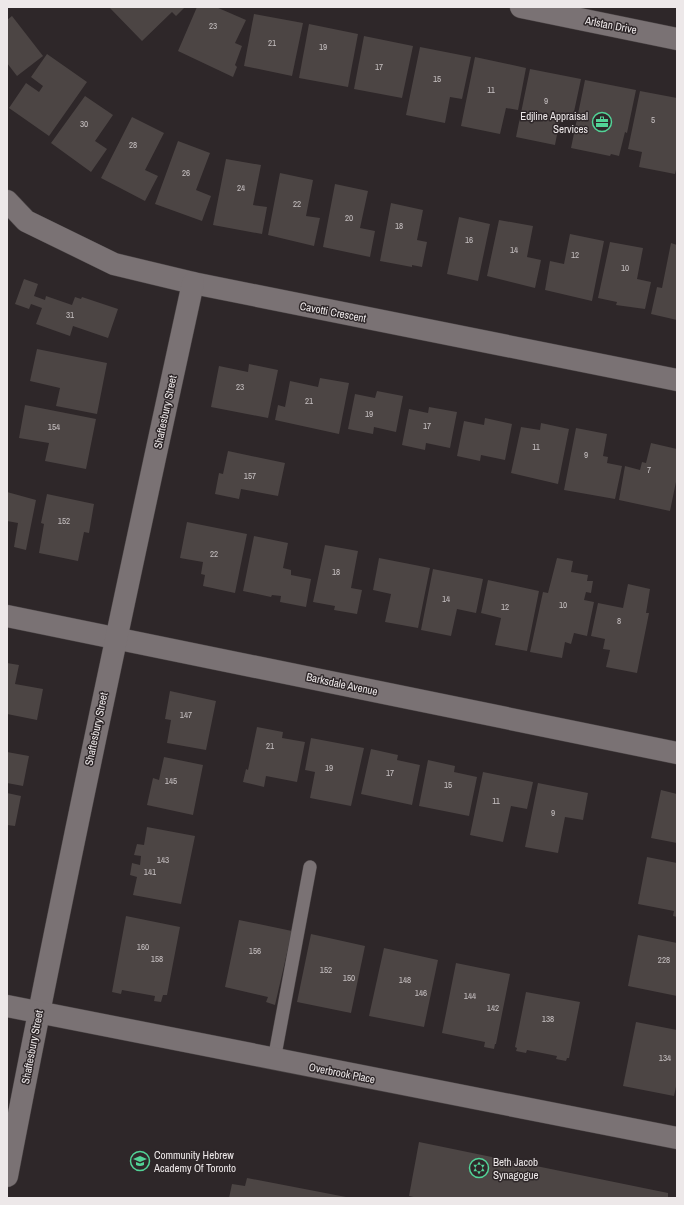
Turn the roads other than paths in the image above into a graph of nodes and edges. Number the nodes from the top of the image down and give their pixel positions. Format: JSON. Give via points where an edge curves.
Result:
{"nodes":[{"id":1,"x":521,"y":7,"type":"edge"},
{"id":2,"x":677,"y":38,"type":"edge"},
{"id":3,"x":7,"y":201,"type":"edge"},
{"id":4,"x":193,"y":283,"type":"junction"},
{"id":5,"x":677,"y":380,"type":"edge"},
{"id":6,"x":7,"y":616,"type":"edge"},
{"id":7,"x":116,"y":637,"type":"junction"},
{"id":8,"x":677,"y":753,"type":"edge"},
{"id":9,"x":310,"y":866,"type":"dead end"},
{"id":10,"x":7,"y":1006,"type":"edge"},
{"id":11,"x":38,"y":1012,"type":"junction"},
{"id":12,"x":274,"y":1060,"type":"junction"},
{"id":13,"x":677,"y":1138,"type":"edge"},
{"id":14,"x":7,"y":1176,"type":"edge"}],
"edges":[{"from":1,"to":2,"type":"street","name":"Arlstan Drive"},
{"from":3,"to":4,"type":"street","name":"Cavotti Crescent","via":[[26,221],[114,264]]},
{"from":4,"to":5,"type":"street","name":"Cavotti Crescent"},
{"from":4,"to":7,"type":"street","name":"Shaftesbury Street"},
{"from":6,"to":7,"type":"street","name":"Barksdale Avenue"},
{"from":7,"to":8,"type":"street","name":"Barksdale Avenue"},
{"from":7,"to":11,"type":"street","name":"Shaftesbury Street"},
{"from":9,"to":12,"type":"lane"},
{"from":10,"to":11,"type":"street","name":"Overbrook Place"},
{"from":11,"to":12,"type":"street","name":"Overbrook Place"},
{"from":11,"to":14,"type":"street","name":"Shaftesbury Street"},
{"from":12,"to":13,"type":"street","name":"Overbrook Place"}]}
